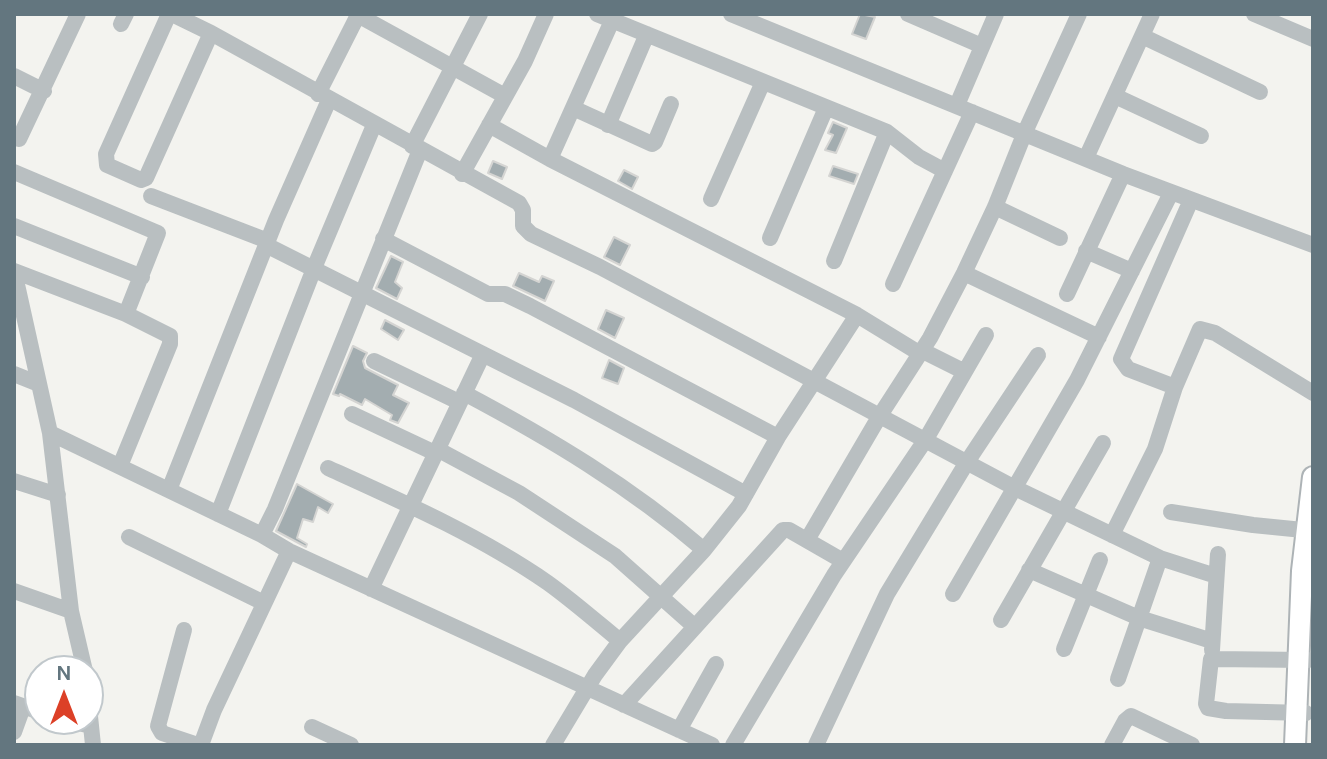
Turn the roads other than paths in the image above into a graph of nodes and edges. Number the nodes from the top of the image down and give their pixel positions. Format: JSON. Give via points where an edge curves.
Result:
{"nodes":[{"id":1,"x":78,"y":14,"type":"edge"},
{"id":2,"x":171,"y":14,"type":"edge"},
{"id":3,"x":357,"y":14,"type":"edge"},
{"id":4,"x":480,"y":14,"type":"edge"},
{"id":5,"x":546,"y":14,"type":"edge"},
{"id":6,"x":731,"y":14,"type":"edge"},
{"id":7,"x":908,"y":14,"type":"edge"},
{"id":8,"x":996,"y":14,"type":"edge"},
{"id":9,"x":1079,"y":14,"type":"edge"},
{"id":10,"x":1152,"y":14,"type":"edge"},
{"id":11,"x":1254,"y":14,"type":"edge"},
{"id":12,"x":608,"y":16,"type":"edge"},
{"id":13,"x":211,"y":33,"type":"junction"},
{"id":14,"x":647,"y":34,"type":"junction"},
{"id":15,"x":1142,"y":36,"type":"junction"},
{"id":16,"x":1313,"y":39,"type":"edge"},
{"id":17,"x":982,"y":46,"type":"junction"},
{"id":18,"x":454,"y":67,"type":"junction"},
{"id":19,"x":14,"y":76,"type":"edge"},
{"id":20,"x":763,"y":82,"type":"junction"},
{"id":21,"x":44,"y":91,"type":"junction"},
{"id":22,"x":1260,"y":92,"type":"dead end"},
{"id":23,"x":505,"y":96,"type":"junction"},
{"id":24,"x":1115,"y":96,"type":"junction"},
{"id":25,"x":324,"y":97,"type":"junction"},
{"id":26,"x":671,"y":104,"type":"dead end"},
{"id":27,"x":573,"y":108,"type":"junction"},
{"id":28,"x":826,"y":108,"type":"junction"},
{"id":29,"x":964,"y":108,"type":"junction"},
{"id":30,"x":374,"y":125,"type":"junction"},
{"id":31,"x":489,"y":125,"type":"junction"},
{"id":32,"x":608,"y":125,"type":"junction"},
{"id":33,"x":887,"y":132,"type":"junction"},
{"id":34,"x":1025,"y":132,"type":"junction"},
{"id":35,"x":1201,"y":136,"type":"dead end"},
{"id":36,"x":19,"y":139,"type":"dead end"},
{"id":37,"x":416,"y":148,"type":"junction"},
{"id":38,"x":1086,"y":158,"type":"junction"},
{"id":39,"x":550,"y":159,"type":"junction"},
{"id":40,"x":945,"y":171,"type":"junction"},
{"id":41,"x":14,"y":172,"type":"edge"},
{"id":42,"x":462,"y":174,"type":"junction"},
{"id":43,"x":1123,"y":174,"type":"junction"},
{"id":44,"x":1171,"y":193,"type":"junction"},
{"id":45,"x":151,"y":196,"type":"dead end"},
{"id":46,"x":711,"y":199,"type":"dead end"},
{"id":47,"x":1191,"y":200,"type":"junction"},
{"id":48,"x":995,"y":207,"type":"junction"},
{"id":49,"x":14,"y":226,"type":"edge"},
{"id":50,"x":770,"y":238,"type":"dead end"},
{"id":51,"x":1060,"y":238,"type":"dead end"},
{"id":52,"x":383,"y":239,"type":"junction"},
{"id":53,"x":267,"y":243,"type":"junction"},
{"id":54,"x":1313,"y":245,"type":"edge"},
{"id":55,"x":1086,"y":251,"type":"junction"},
{"id":56,"x":834,"y":261,"type":"dead end"},
{"id":57,"x":314,"y":268,"type":"junction"},
{"id":58,"x":14,"y":271,"type":"edge"},
{"id":59,"x":1132,"y":271,"type":"junction"},
{"id":60,"x":964,"y":273,"type":"junction"},
{"id":61,"x":142,"y":277,"type":"junction"},
{"id":62,"x":893,"y":284,"type":"dead end"},
{"id":63,"x":363,"y":293,"type":"junction"},
{"id":64,"x":1067,"y":294,"type":"dead end"},
{"id":65,"x":126,"y":314,"type":"junction"},
{"id":66,"x":857,"y":315,"type":"junction"},
{"id":67,"x":986,"y":335,"type":"dead end"},
{"id":68,"x":1099,"y":337,"type":"junction"},
{"id":69,"x":920,"y":352,"type":"junction"},
{"id":70,"x":483,"y":354,"type":"junction"},
{"id":71,"x":1038,"y":355,"type":"dead end"},
{"id":72,"x":374,"y":361,"type":"dead end"},
{"id":73,"x":963,"y":371,"type":"junction"},
{"id":74,"x":14,"y":374,"type":"edge"},
{"id":75,"x":813,"y":381,"type":"junction"},
{"id":76,"x":39,"y":384,"type":"junction"},
{"id":77,"x":1175,"y":387,"type":"junction"},
{"id":78,"x":1313,"y":393,"type":"edge"},
{"id":79,"x":462,"y":398,"type":"junction"},
{"id":80,"x":352,"y":414,"type":"dead end"},
{"id":81,"x":879,"y":417,"type":"junction"},
{"id":82,"x":50,"y":433,"type":"junction"},
{"id":83,"x":778,"y":437,"type":"junction"},
{"id":84,"x":926,"y":439,"type":"junction"},
{"id":85,"x":1103,"y":443,"type":"dead end"},
{"id":86,"x":436,"y":451,"type":"junction"},
{"id":87,"x":967,"y":462,"type":"junction"},
{"id":88,"x":120,"y":466,"type":"junction"},
{"id":89,"x":328,"y":468,"type":"dead end"},
{"id":90,"x":1313,"y":477,"type":"edge"},
{"id":91,"x":14,"y":481,"type":"edge"},
{"id":92,"x":1015,"y":488,"type":"junction"},
{"id":93,"x":169,"y":490,"type":"junction"},
{"id":94,"x":746,"y":494,"type":"junction"},
{"id":95,"x":58,"y":495,"type":"junction"},
{"id":96,"x":409,"y":505,"type":"junction"},
{"id":97,"x":1063,"y":511,"type":"junction"},
{"id":98,"x":1171,"y":512,"type":"dead end"},
{"id":99,"x":218,"y":514,"type":"junction"},
{"id":100,"x":1309,"y":530,"type":"edge"},
{"id":101,"x":262,"y":535,"type":"junction"},
{"id":102,"x":1112,"y":535,"type":"junction"},
{"id":103,"x":129,"y":537,"type":"dead end"},
{"id":104,"x":807,"y":540,"type":"junction"},
{"id":105,"x":704,"y":550,"type":"junction"},
{"id":106,"x":289,"y":551,"type":"junction"},
{"id":107,"x":1218,"y":554,"type":"dead end"},
{"id":108,"x":1160,"y":558,"type":"junction"},
{"id":109,"x":1100,"y":560,"type":"dead end"},
{"id":110,"x":843,"y":561,"type":"junction"},
{"id":111,"x":1029,"y":570,"type":"junction"},
{"id":112,"x":1309,"y":572,"type":"edge"},
{"id":113,"x":1216,"y":576,"type":"junction"},
{"id":114,"x":371,"y":589,"type":"junction"},
{"id":115,"x":14,"y":591,"type":"edge"},
{"id":116,"x":953,"y":594,"type":"dead end"},
{"id":117,"x":661,"y":596,"type":"junction"},
{"id":118,"x":1086,"y":596,"type":"junction"},
{"id":119,"x":264,"y":603,"type":"junction"},
{"id":120,"x":71,"y":611,"type":"junction"},
{"id":121,"x":1139,"y":618,"type":"junction"},
{"id":122,"x":1001,"y":620,"type":"dead end"},
{"id":123,"x":695,"y":627,"type":"junction"},
{"id":124,"x":184,"y":630,"type":"dead end"},
{"id":125,"x":620,"y":641,"type":"junction"},
{"id":126,"x":1212,"y":641,"type":"junction"},
{"id":127,"x":1064,"y":649,"type":"dead end"},
{"id":128,"x":81,"y":655,"type":"edge"},
{"id":129,"x":1211,"y":659,"type":"junction"},
{"id":130,"x":1302,"y":660,"type":"junction"},
{"id":131,"x":716,"y":664,"type":"dead end"},
{"id":132,"x":1118,"y":679,"type":"dead end"},
{"id":133,"x":587,"y":687,"type":"junction"},
{"id":134,"x":18,"y":705,"type":"edge"},
{"id":135,"x":624,"y":705,"type":"junction"},
{"id":136,"x":1301,"y":713,"type":"junction"},
{"id":137,"x":312,"y":727,"type":"dead end"},
{"id":138,"x":14,"y":732,"type":"edge"},
{"id":139,"x":687,"y":736,"type":"edge"},
{"id":140,"x":200,"y":745,"type":"edge"},
{"id":141,"x":351,"y":745,"type":"edge"},
{"id":142,"x":553,"y":745,"type":"edge"},
{"id":143,"x":712,"y":745,"type":"edge"},
{"id":144,"x":733,"y":745,"type":"edge"},
{"id":145,"x":816,"y":745,"type":"edge"},
{"id":146,"x":1112,"y":745,"type":"edge"},
{"id":147,"x":1192,"y":745,"type":"edge"},
{"id":148,"x":1295,"y":745,"type":"edge"},
{"id":149,"x":1306,"y":745,"type":"edge"}],
"edges":[{"from":1,"to":21,"type":"street"},
{"from":2,"to":13,"type":"street"},
{"from":2,"to":13,"type":"street","via":[[106,154],[107,165],[117,170],[146,178]]},
{"from":3,"to":18,"type":"street"},
{"from":3,"to":25,"type":"street"},
{"from":4,"to":18,"type":"street"},
{"from":5,"to":23,"type":"street"},
{"from":6,"to":29,"type":"street"},
{"from":7,"to":17,"type":"street"},
{"from":8,"to":17,"type":"street"},
{"from":9,"to":34,"type":"street"},
{"from":10,"to":15,"type":"street"},
{"from":11,"to":16,"type":"street"},
{"from":12,"to":14,"type":"street"},
{"from":12,"to":27,"type":"street"},
{"from":13,"to":25,"type":"street"},
{"from":14,"to":20,"type":"street"},
{"from":14,"to":32,"type":"street"},
{"from":15,"to":22,"type":"street"},
{"from":15,"to":24,"type":"street"},
{"from":17,"to":29,"type":"street"},
{"from":18,"to":23,"type":"street"},
{"from":18,"to":37,"type":"street"},
{"from":19,"to":21,"type":"street"},
{"from":20,"to":28,"type":"street"},
{"from":20,"to":46,"type":"street"},
{"from":21,"to":36,"type":"street"},
{"from":23,"to":31,"type":"street"},
{"from":24,"to":35,"type":"street"},
{"from":24,"to":38,"type":"street"},
{"from":25,"to":30,"type":"street"},
{"from":25,"to":53,"type":"street"},
{"from":26,"to":32,"type":"street","via":[[653,144]]},
{"from":27,"to":32,"type":"street"},
{"from":27,"to":39,"type":"street"},
{"from":28,"to":33,"type":"street"},
{"from":28,"to":50,"type":"street"},
{"from":29,"to":34,"type":"street"},
{"from":29,"to":40,"type":"street"},
{"from":30,"to":37,"type":"street"},
{"from":30,"to":57,"type":"street"},
{"from":31,"to":39,"type":"street"},
{"from":31,"to":42,"type":"street"},
{"from":33,"to":40,"type":"street"},
{"from":33,"to":56,"type":"street"},
{"from":34,"to":38,"type":"street"},
{"from":34,"to":48,"type":"street"},
{"from":37,"to":42,"type":"street"},
{"from":37,"to":52,"type":"street"},
{"from":38,"to":43,"type":"street"},
{"from":39,"to":66,"type":"street"},
{"from":40,"to":62,"type":"street"},
{"from":41,"to":61,"type":"street","via":[[158,233]]},
{"from":42,"to":75,"type":"street","via":[[519,203],[524,228],[531,234]]},
{"from":43,"to":44,"type":"street"},
{"from":43,"to":55,"type":"street"},
{"from":44,"to":47,"type":"street"},
{"from":44,"to":59,"type":"street"},
{"from":45,"to":53,"type":"street"},
{"from":47,"to":54,"type":"street"},
{"from":47,"to":77,"type":"street","via":[[1121,359],[1128,369]]},
{"from":48,"to":51,"type":"street"},
{"from":48,"to":60,"type":"street"},
{"from":49,"to":61,"type":"street"},
{"from":52,"to":63,"type":"street"},
{"from":52,"to":83,"type":"street","via":[[488,294],[505,294],[530,306]]},
{"from":53,"to":57,"type":"street"},
{"from":53,"to":93,"type":"street"},
{"from":55,"to":59,"type":"street"},
{"from":55,"to":64,"type":"street"},
{"from":57,"to":63,"type":"street"},
{"from":57,"to":99,"type":"street"},
{"from":58,"to":65,"type":"street"},
{"from":58,"to":76,"type":"street"},
{"from":59,"to":68,"type":"street"},
{"from":60,"to":68,"type":"street"},
{"from":60,"to":69,"type":"street"},
{"from":61,"to":65,"type":"street"},
{"from":63,"to":70,"type":"street"},
{"from":63,"to":101,"type":"street"},
{"from":65,"to":88,"type":"street","via":[[171,339]]},
{"from":66,"to":69,"type":"street"},
{"from":66,"to":75,"type":"street"},
{"from":67,"to":73,"type":"street"},
{"from":68,"to":92,"type":"street"},
{"from":69,"to":73,"type":"street"},
{"from":69,"to":81,"type":"street"},
{"from":70,"to":79,"type":"street"},
{"from":70,"to":94,"type":"street"},
{"from":71,"to":87,"type":"street"},
{"from":72,"to":79,"type":"street"},
{"from":73,"to":84,"type":"street"},
{"from":74,"to":76,"type":"street"},
{"from":75,"to":81,"type":"street"},
{"from":75,"to":83,"type":"street"},
{"from":76,"to":82,"type":"street"},
{"from":77,"to":78,"type":"street","via":[[1202,328]]},
{"from":77,"to":102,"type":"street","via":[[1155,449]]},
{"from":79,"to":86,"type":"street"},
{"from":79,"to":105,"type":"street","via":[[561,446],[655,509]]},
{"from":80,"to":86,"type":"street"},
{"from":81,"to":84,"type":"street"},
{"from":81,"to":104,"type":"street"},
{"from":82,"to":88,"type":"street"},
{"from":82,"to":95,"type":"street"},
{"from":83,"to":94,"type":"street"},
{"from":84,"to":87,"type":"street"},
{"from":84,"to":110,"type":"street"},
{"from":85,"to":97,"type":"street"},
{"from":86,"to":96,"type":"street"},
{"from":86,"to":117,"type":"street","via":[[519,493],[615,556]]},
{"from":87,"to":92,"type":"street"},
{"from":87,"to":145,"type":"street","via":[[887,594]]},
{"from":88,"to":93,"type":"street"},
{"from":89,"to":96,"type":"street"},
{"from":90,"to":100,"type":"main road"},
{"from":91,"to":95,"type":"street"},
{"from":92,"to":97,"type":"street"},
{"from":92,"to":116,"type":"street"},
{"from":93,"to":99,"type":"street"},
{"from":94,"to":105,"type":"street"},
{"from":95,"to":120,"type":"street"},
{"from":96,"to":114,"type":"street"},
{"from":96,"to":125,"type":"street","via":[[546,582]]},
{"from":97,"to":102,"type":"street"},
{"from":97,"to":111,"type":"street"},
{"from":98,"to":100,"type":"street"},
{"from":99,"to":101,"type":"street"},
{"from":100,"to":112,"type":"main road"},
{"from":101,"to":106,"type":"street"},
{"from":102,"to":108,"type":"street"},
{"from":103,"to":119,"type":"street"},
{"from":104,"to":110,"type":"street"},
{"from":104,"to":123,"type":"street","via":[[783,530]]},
{"from":105,"to":117,"type":"street"},
{"from":106,"to":114,"type":"street"},
{"from":106,"to":119,"type":"street"},
{"from":107,"to":113,"type":"street"},
{"from":108,"to":113,"type":"street"},
{"from":108,"to":121,"type":"street"},
{"from":109,"to":118,"type":"street"},
{"from":110,"to":144,"type":"street"},
{"from":111,"to":118,"type":"street"},
{"from":111,"to":122,"type":"street"},
{"from":112,"to":130,"type":"main road"},
{"from":113,"to":126,"type":"street"},
{"from":114,"to":133,"type":"street"},
{"from":115,"to":120,"type":"street"},
{"from":117,"to":123,"type":"street"},
{"from":117,"to":125,"type":"street"},
{"from":118,"to":121,"type":"street"},
{"from":118,"to":127,"type":"street"},
{"from":119,"to":140,"type":"street"},
{"from":120,"to":128,"type":"street"},
{"from":121,"to":126,"type":"street"},
{"from":121,"to":132,"type":"street"},
{"from":123,"to":135,"type":"street"},
{"from":124,"to":140,"type":"street","via":[[158,726],[162,733]]},
{"from":125,"to":133,"type":"street"},
{"from":126,"to":129,"type":"street"},
{"from":129,"to":130,"type":"street"},
{"from":129,"to":136,"type":"street","via":[[1208,708]]},
{"from":130,"to":136,"type":"main road"},
{"from":131,"to":139,"type":"street"},
{"from":133,"to":135,"type":"street"},
{"from":133,"to":142,"type":"street"},
{"from":134,"to":138,"type":"street"},
{"from":135,"to":139,"type":"street"},
{"from":136,"to":148,"type":"main road"},
{"from":136,"to":149,"type":"main road"},
{"from":137,"to":141,"type":"street"},
{"from":139,"to":143,"type":"street"},
{"from":146,"to":147,"type":"street","via":[[1131,716]]}]}
